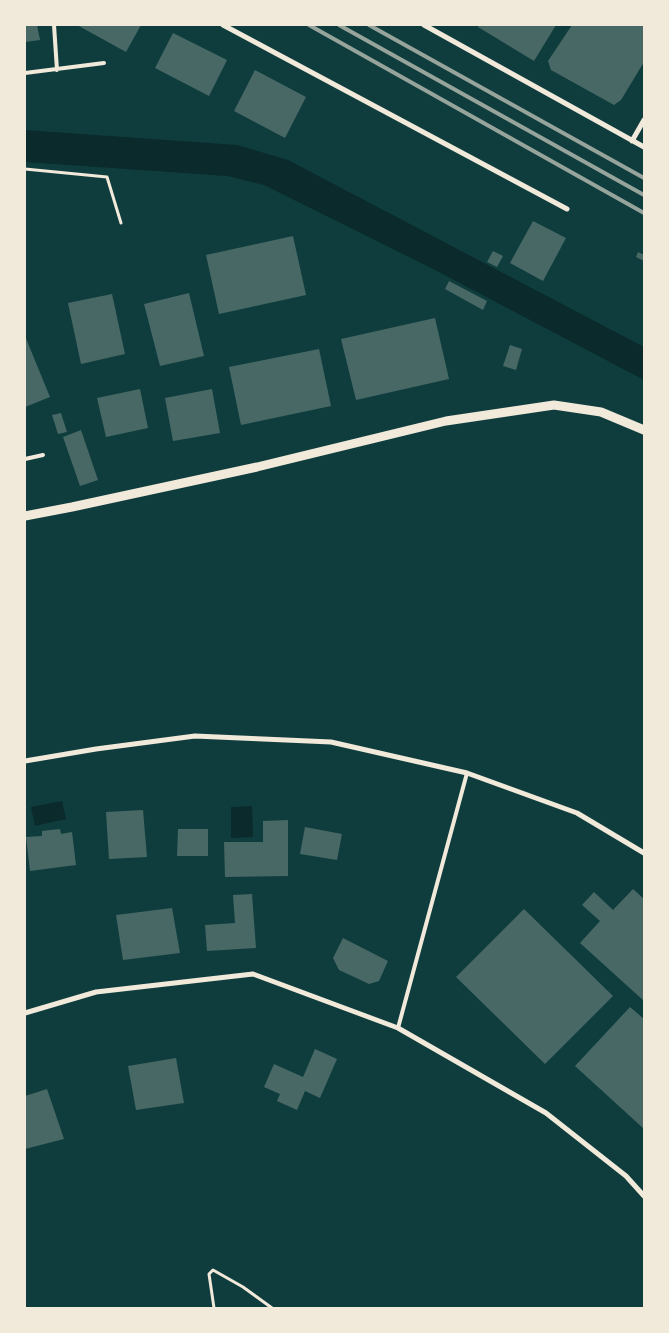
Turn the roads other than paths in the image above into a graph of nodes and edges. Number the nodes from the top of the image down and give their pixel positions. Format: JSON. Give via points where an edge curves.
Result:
{"nodes":[{"id":1,"x":54,"y":25,"type":"edge"},
{"id":2,"x":223,"y":25,"type":"edge"},
{"id":3,"x":424,"y":25,"type":"edge"},
{"id":4,"x":104,"y":63,"type":"dead end"},
{"id":5,"x":57,"y":70,"type":"junction"},
{"id":6,"x":25,"y":73,"type":"edge"},
{"id":7,"x":644,"y":120,"type":"edge"},
{"id":8,"x":632,"y":141,"type":"junction"},
{"id":9,"x":644,"y":147,"type":"edge"},
{"id":10,"x":567,"y":209,"type":"dead end"},
{"id":11,"x":644,"y":430,"type":"edge"},
{"id":12,"x":43,"y":455,"type":"dead end"},
{"id":13,"x":25,"y":459,"type":"edge"},
{"id":14,"x":25,"y":516,"type":"edge"},
{"id":15,"x":25,"y":761,"type":"edge"},
{"id":16,"x":467,"y":773,"type":"junction"},
{"id":17,"x":644,"y":853,"type":"edge"},
{"id":18,"x":25,"y":1013,"type":"edge"},
{"id":19,"x":398,"y":1028,"type":"junction"},
{"id":20,"x":644,"y":1196,"type":"edge"}],
"edges":[{"from":1,"to":5,"type":"lane"},
{"from":2,"to":10,"type":"street"},
{"from":3,"to":8,"type":"street"},
{"from":4,"to":5,"type":"lane"},
{"from":5,"to":6,"type":"lane"},
{"from":7,"to":8,"type":"street"},
{"from":8,"to":9,"type":"street"},
{"from":11,"to":14,"type":"street","via":[[601,412],[554,405],[446,421],[256,467]]},
{"from":12,"to":13,"type":"lane"},
{"from":15,"to":16,"type":"street","via":[[195,736],[331,742]]},
{"from":16,"to":17,"type":"street","via":[[577,813]]},
{"from":16,"to":19,"type":"lane"},
{"from":18,"to":19,"type":"street","via":[[96,992],[253,974]]},
{"from":19,"to":20,"type":"street","via":[[546,1113],[626,1176]]}]}
